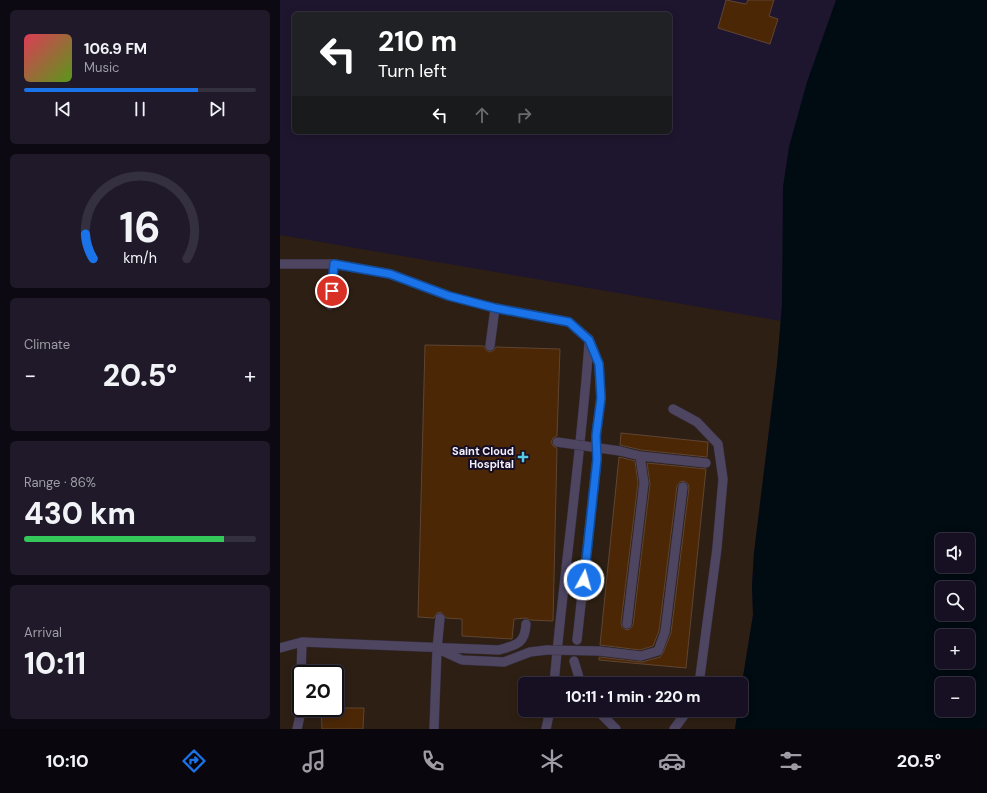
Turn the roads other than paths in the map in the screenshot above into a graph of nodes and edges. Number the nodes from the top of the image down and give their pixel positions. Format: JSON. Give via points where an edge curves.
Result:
{"nodes":[{"id":1,"x":280,"y":264,"type":"edge"},
{"id":2,"x":334,"y":264,"type":"junction"},
{"id":3,"x":330,"y":305,"type":"dead end"},
{"id":4,"x":495,"y":308,"type":"junction"},
{"id":5,"x":589,"y":340,"type":"junction"},
{"id":6,"x":490,"y":346,"type":"dead end"},
{"id":7,"x":673,"y":409,"type":"dead end"},
{"id":8,"x":557,"y":442,"type":"dead end"},
{"id":9,"x":640,"y":456,"type":"junction"},
{"id":10,"x":706,"y":464,"type":"dead end"},
{"id":11,"x":683,"y":487,"type":"dead end"},
{"id":12,"x":440,"y":618,"type":"dead end"},
{"id":13,"x":526,"y":624,"type":"dead end"},
{"id":14,"x":627,"y":624,"type":"dead end"},
{"id":15,"x":577,"y":640,"type":"dead end"},
{"id":16,"x":302,"y":642,"type":"junction"},
{"id":17,"x":280,"y":648,"type":"edge"},
{"id":18,"x":437,"y":649,"type":"junction"},
{"id":19,"x":574,"y":661,"type":"dead end"},
{"id":20,"x":301,"y":665,"type":"edge"},
{"id":21,"x":555,"y":677,"type":"edge"},
{"id":22,"x":579,"y":677,"type":"edge"},
{"id":23,"x":700,"y":677,"type":"edge"},
{"id":24,"x":298,"y":717,"type":"edge"},
{"id":25,"x":549,"y":717,"type":"edge"},
{"id":26,"x":604,"y":717,"type":"edge"},
{"id":27,"x":683,"y":717,"type":"edge"},
{"id":28,"x":297,"y":729,"type":"edge"},
{"id":29,"x":434,"y":729,"type":"edge"},
{"id":30,"x":546,"y":729,"type":"edge"},
{"id":31,"x":616,"y":729,"type":"edge"},
{"id":32,"x":674,"y":729,"type":"edge"}],
"edges":[{"from":1,"to":2,"type":"lane"},
{"from":2,"to":3,"type":"lane"},
{"from":2,"to":4,"type":"lane","via":[[390,274],[449,296]]},
{"from":4,"to":5,"type":"lane","via":[[569,322]]},
{"from":4,"to":6,"type":"lane"},
{"from":5,"to":15,"type":"lane","via":[[599,364],[601,398],[596,436],[597,459]]},
{"from":5,"to":21,"type":"lane","via":[[583,424]]},
{"from":7,"to":23,"type":"lane","via":[[697,422],[718,444],[723,479],[717,548]]},
{"from":8,"to":9,"type":"lane","bridge":true},
{"from":9,"to":10,"type":"lane"},
{"from":9,"to":14,"type":"lane","via":[[644,483]]},
{"from":11,"to":18,"type":"lane","bridge":true,"via":[[665,632],[658,651],[641,656],[599,651],[547,650],[530,652],[504,662],[462,660]]},
{"from":12,"to":18,"type":"lane"},
{"from":13,"to":18,"type":"lane","via":[[525,635],[516,645],[499,650]]},
{"from":16,"to":17,"type":"lane"},
{"from":16,"to":18,"type":"lane"},
{"from":16,"to":20,"type":"lane"},
{"from":18,"to":29,"type":"lane"},
{"from":19,"to":22,"type":"lane"},
{"from":24,"to":28,"type":"lane"},
{"from":25,"to":30,"type":"lane"},
{"from":26,"to":31,"type":"lane"},
{"from":27,"to":32,"type":"lane"}]}
